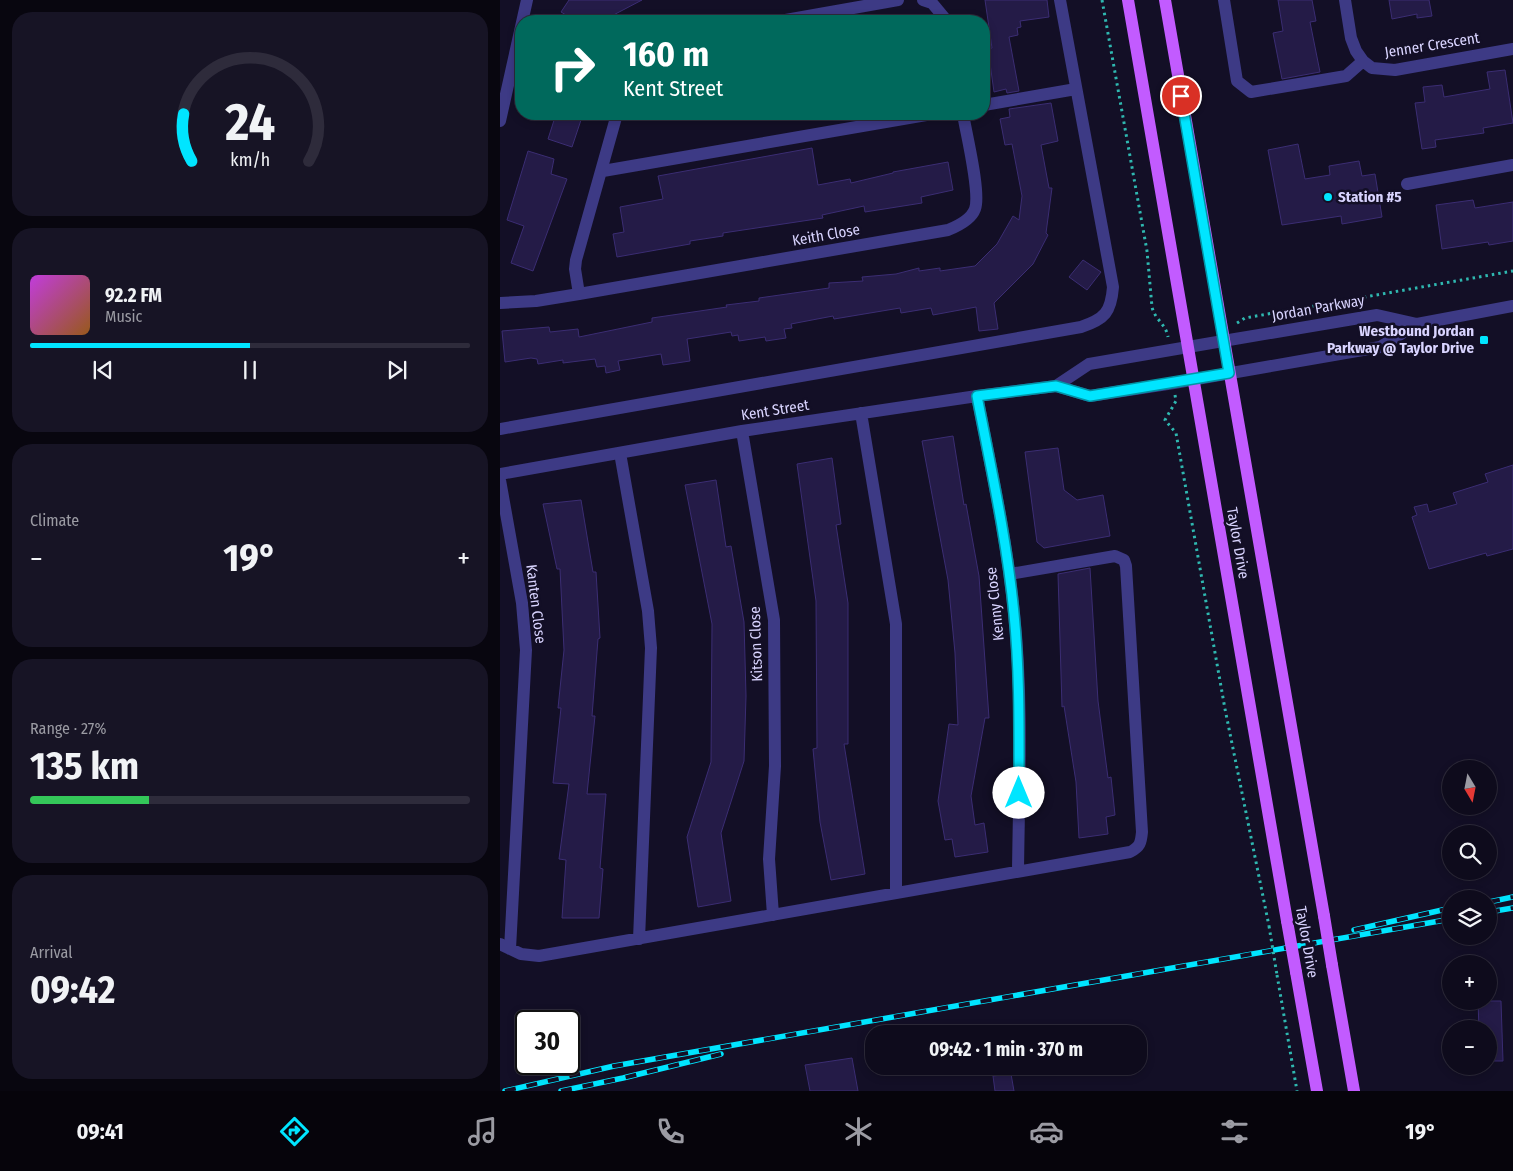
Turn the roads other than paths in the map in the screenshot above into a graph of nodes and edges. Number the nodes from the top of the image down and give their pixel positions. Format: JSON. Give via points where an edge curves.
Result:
{"nodes":[{"id":1,"x":527,"y":0,"type":"edge"},
{"id":2,"x":898,"y":0,"type":"edge"},
{"id":3,"x":923,"y":0,"type":"edge"},
{"id":4,"x":1060,"y":0,"type":"edge"},
{"id":5,"x":1128,"y":0,"type":"edge"},
{"id":6,"x":1165,"y":0,"type":"edge"},
{"id":7,"x":1224,"y":0,"type":"edge"},
{"id":8,"x":1345,"y":0,"type":"edge"},
{"id":9,"x":524,"y":15,"type":"edge"},
{"id":10,"x":814,"y":15,"type":"edge"},
{"id":11,"x":942,"y":15,"type":"edge"},
{"id":12,"x":1513,"y":49,"type":"edge"},
{"id":13,"x":515,"y":54,"type":"edge"},
{"id":14,"x":1362,"y":61,"type":"junction"},
{"id":15,"x":1076,"y":89,"type":"junction"},
{"id":16,"x":990,"y":104,"type":"edge"},
{"id":17,"x":616,"y":120,"type":"edge"},
{"id":18,"x":897,"y":120,"type":"edge"},
{"id":19,"x":964,"y":120,"type":"edge"},
{"id":20,"x":500,"y":121,"type":"edge"},
{"id":21,"x":1513,"y":166,"type":"edge"},
{"id":22,"x":603,"y":171,"type":"junction"},
{"id":23,"x":1406,"y":184,"type":"dead end"},
{"id":24,"x":579,"y":294,"type":"junction"},
{"id":25,"x":500,"y":303,"type":"edge"},
{"id":26,"x":1513,"y":306,"type":"edge"},
{"id":27,"x":1417,"y":324,"type":"junction"},
{"id":28,"x":1223,"y":341,"type":"junction"},
{"id":29,"x":1188,"y":347,"type":"junction"},
{"id":30,"x":1229,"y":373,"type":"junction"},
{"id":31,"x":1193,"y":379,"type":"junction"},
{"id":32,"x":1056,"y":386,"type":"junction"},
{"id":33,"x":977,"y":396,"type":"junction"},
{"id":34,"x":861,"y":413,"type":"junction"},
{"id":35,"x":500,"y":429,"type":"edge"},
{"id":36,"x":742,"y":431,"type":"junction"},
{"id":37,"x":620,"y":453,"type":"junction"},
{"id":38,"x":500,"y":474,"type":"edge"},
{"id":39,"x":500,"y":480,"type":"edge"},
{"id":40,"x":1010,"y":574,"type":"junction"},
{"id":41,"x":1018,"y":872,"type":"junction"},
{"id":42,"x":896,"y":893,"type":"junction"},
{"id":43,"x":772,"y":915,"type":"junction"},
{"id":44,"x":639,"y":939,"type":"junction"},
{"id":45,"x":505,"y":946,"type":"edge"},
{"id":46,"x":1317,"y":1091,"type":"edge"},
{"id":47,"x":1354,"y":1091,"type":"edge"}],
"edges":[{"from":1,"to":9,"type":"street"},
{"from":2,"to":10,"type":"street"},
{"from":3,"to":11,"type":"street","via":[[932,3]]},
{"from":4,"to":15,"type":"street"},
{"from":5,"to":29,"type":"main road","name":"Taylor Drive"},
{"from":6,"to":28,"type":"main road","name":"Taylor Drive"},
{"from":7,"to":14,"type":"street","via":[[1237,82],[1251,92],[1346,76]]},
{"from":8,"to":14,"type":"street","via":[[1351,38]]},
{"from":12,"to":14,"type":"street","name":"Jenner Crescent","via":[[1395,70],[1372,68]]},
{"from":13,"to":20,"type":"street"},
{"from":15,"to":16,"type":"street"},
{"from":15,"to":35,"type":"street","via":[[1113,287],[1107,313],[1096,322]]},
{"from":17,"to":22,"type":"street"},
{"from":18,"to":22,"type":"street"},
{"from":19,"to":24,"type":"street","name":"Keith Close","via":[[977,194],[975,209],[959,226]]},
{"from":21,"to":23,"type":"street"},
{"from":22,"to":24,"type":"street","via":[[576,260]]},
{"from":24,"to":25,"type":"street","name":"Keith Close"},
{"from":26,"to":27,"type":"street","name":"Jordan Parkway"},
{"from":27,"to":28,"type":"street","name":"Jordan Parkway","via":[[1377,315]]},
{"from":27,"to":30,"type":"street","name":"Jordan Parkway","via":[[1380,347]]},
{"from":28,"to":29,"type":"street","name":"Jordan Parkway"},
{"from":28,"to":30,"type":"main road","name":"Taylor Drive"},
{"from":29,"to":31,"type":"main road","name":"Taylor Drive"},
{"from":29,"to":32,"type":"street","name":"Kent Street","via":[[1089,364]]},
{"from":30,"to":31,"type":"street","name":"Jordan Parkway"},
{"from":30,"to":47,"type":"main road","name":"Taylor Drive","bridge":true},
{"from":31,"to":32,"type":"street","name":"Kent Street","via":[[1090,396]]},
{"from":31,"to":46,"type":"main road","name":"Taylor Drive","bridge":true},
{"from":32,"to":33,"type":"street","name":"Kent Street"},
{"from":33,"to":34,"type":"street","name":"Kent Street"},
{"from":33,"to":40,"type":"street","name":"Kenny Close"},
{"from":34,"to":36,"type":"street","name":"Kent Street"},
{"from":34,"to":42,"type":"street","via":[[896,624]]},
{"from":36,"to":37,"type":"street","name":"Kent Street"},
{"from":36,"to":43,"type":"street","name":"Kitson Close","via":[[774,620],[775,766],[769,859]]},
{"from":37,"to":38,"type":"street","name":"Kent Street"},
{"from":37,"to":44,"type":"street","via":[[648,611],[651,648]]},
{"from":39,"to":45,"type":"street","name":"Kanten Close","via":[[522,603],[526,650],[514,883]]},
{"from":40,"to":41,"type":"street","name":"Kenny Close","via":[[1018,665]]},
{"from":40,"to":41,"type":"street","via":[[1115,556],[1124,560],[1142,832],[1138,848],[1130,852]]},
{"from":41,"to":42,"type":"street"},
{"from":42,"to":43,"type":"street"},
{"from":43,"to":44,"type":"street"},
{"from":44,"to":45,"type":"street","via":[[529,957]]}]}
